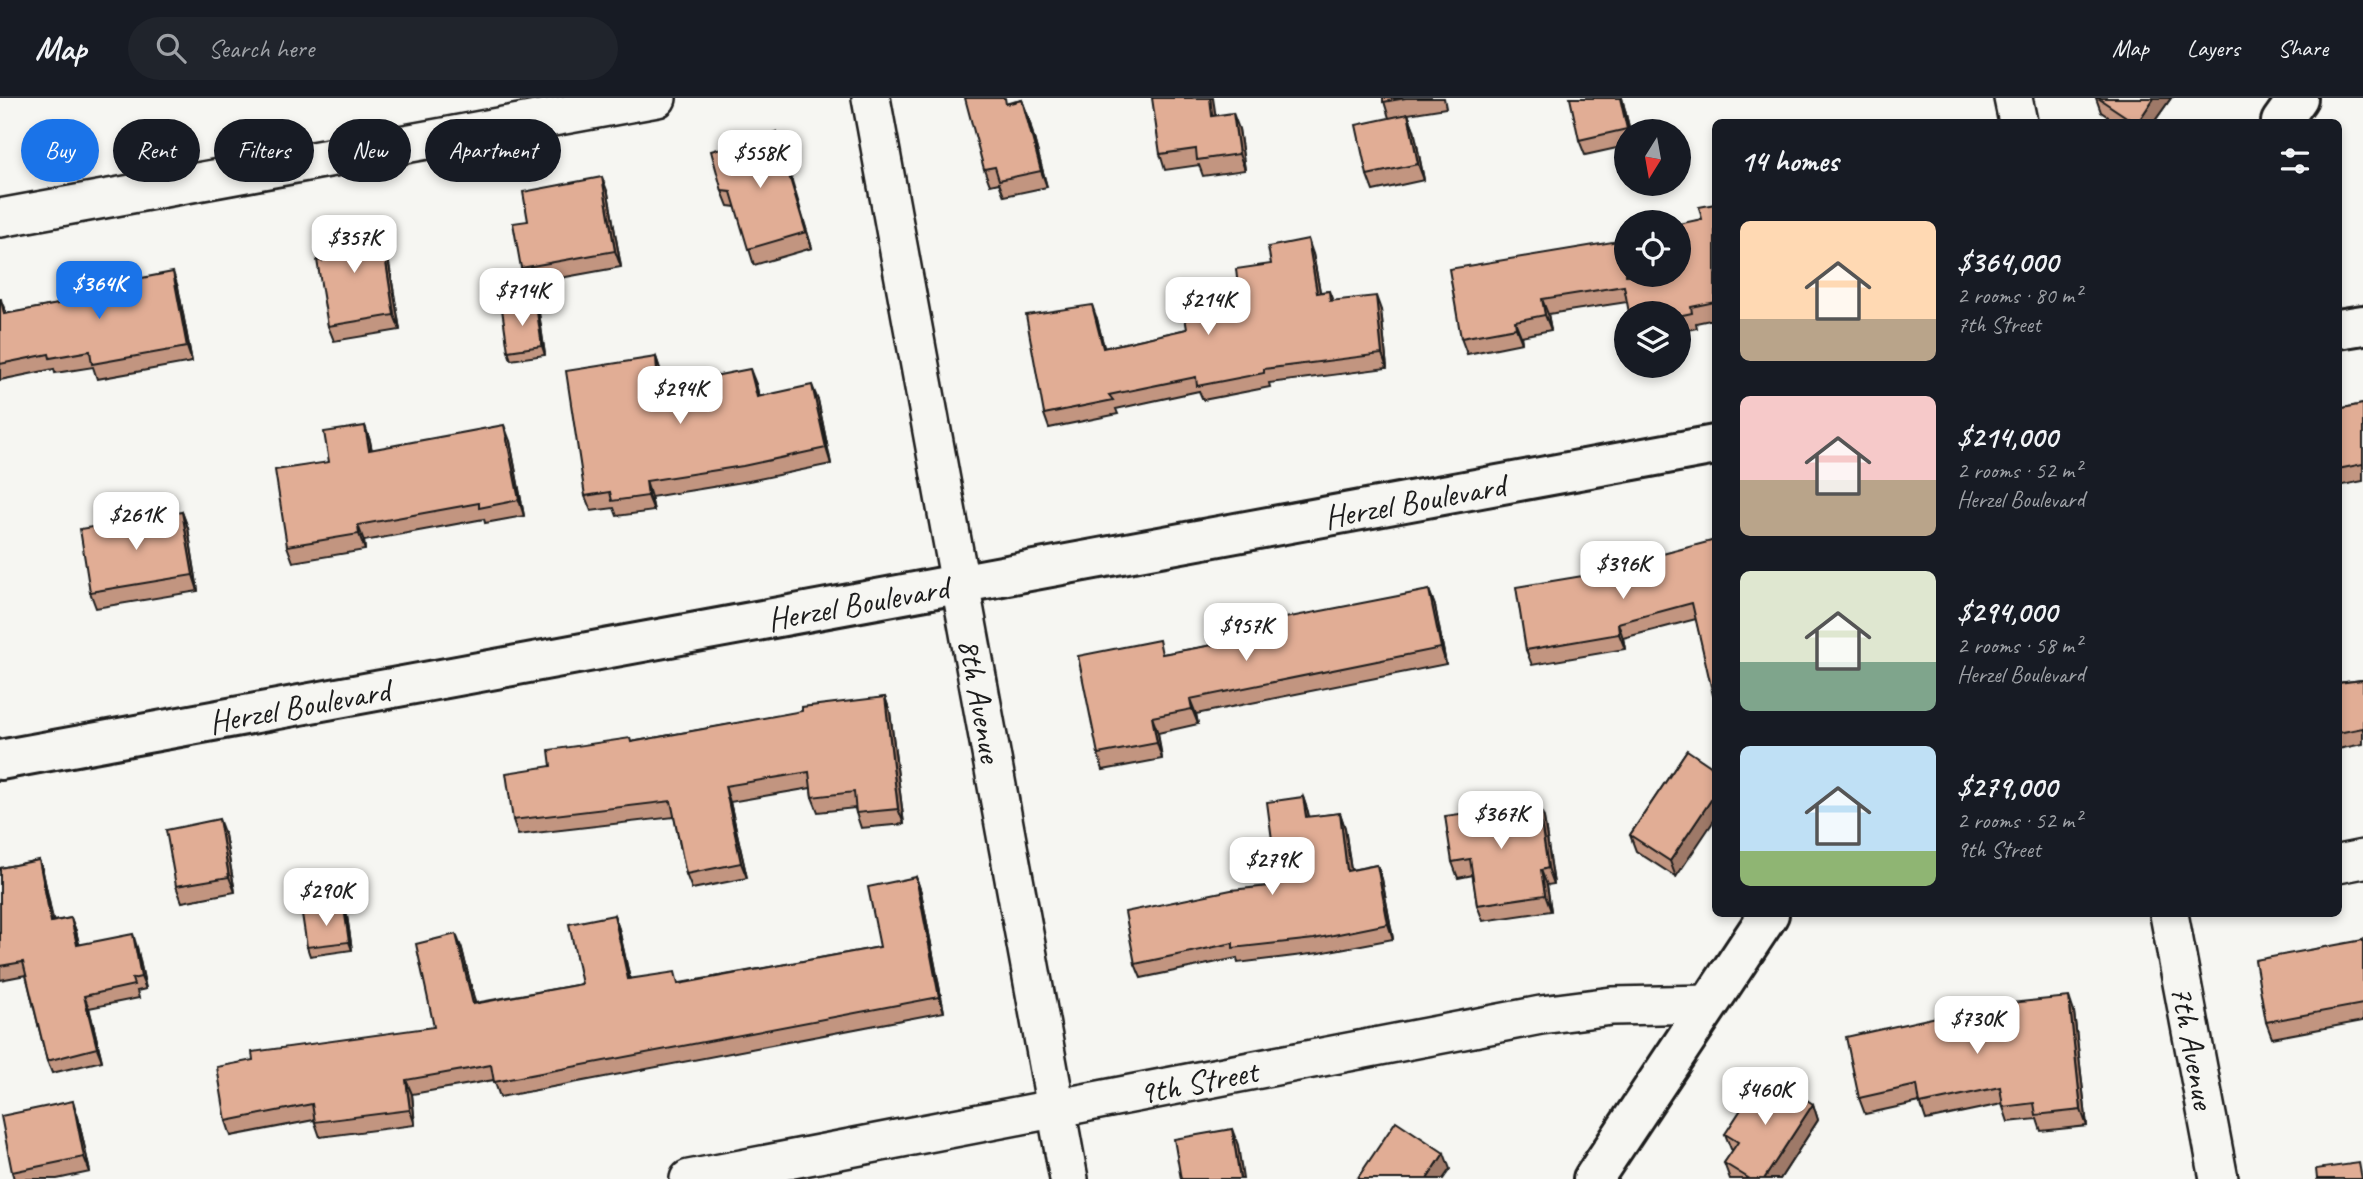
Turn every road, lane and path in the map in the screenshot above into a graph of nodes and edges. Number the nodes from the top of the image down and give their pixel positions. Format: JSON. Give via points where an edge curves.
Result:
{"nodes":[{"id":1,"x":657,"y":98,"type":"edge"},
{"id":2,"x":871,"y":98,"type":"edge"},
{"id":3,"x":2013,"y":98,"type":"edge"},
{"id":4,"x":2298,"y":98,"type":"edge"},
{"id":5,"x":2017,"y":119,"type":"edge"},
{"id":6,"x":2283,"y":119,"type":"edge"},
{"id":7,"x":0,"y":218,"type":"edge"},
{"id":8,"x":2363,"y":325,"type":"edge"},
{"id":9,"x":2342,"y":328,"type":"edge"},
{"id":10,"x":1712,"y":446,"type":"edge"},
{"id":11,"x":961,"y":584,"type":"junction"},
{"id":12,"x":0,"y":760,"type":"edge"},
{"id":13,"x":2363,"y":859,"type":"edge"},
{"id":14,"x":2342,"y":863,"type":"edge"},
{"id":15,"x":1767,"y":917,"type":"edge"},
{"id":16,"x":2170,"y":917,"type":"edge"},
{"id":17,"x":1709,"y":1004,"type":"junction"},
{"id":18,"x":1057,"y":1111,"type":"junction"},
{"id":19,"x":688,"y":1179,"type":"edge"},
{"id":20,"x":1069,"y":1179,"type":"edge"},
{"id":21,"x":1593,"y":1179,"type":"edge"},
{"id":22,"x":2219,"y":1179,"type":"edge"}],
"edges":[{"from":1,"to":7,"type":"street"},
{"from":2,"to":11,"type":"street","name":"8th Avenue"},
{"from":3,"to":5,"type":"street"},
{"from":4,"to":6,"type":"street"},
{"from":8,"to":9,"type":"street"},
{"from":10,"to":11,"type":"street","name":"Herzel Boulevard"},
{"from":11,"to":12,"type":"street","name":"Herzel Boulevard"},
{"from":11,"to":18,"type":"street","name":"8th Avenue"},
{"from":13,"to":14,"type":"street"},
{"from":15,"to":17,"type":"street"},
{"from":16,"to":22,"type":"street","name":"7th Avenue"},
{"from":17,"to":18,"type":"street","name":"9th Street","via":[[1612,1006],[1541,1016]]},
{"from":17,"to":21,"type":"street"},
{"from":18,"to":19,"type":"street","name":"9th Street"},
{"from":18,"to":20,"type":"street","name":"8th Avenue"}]}
